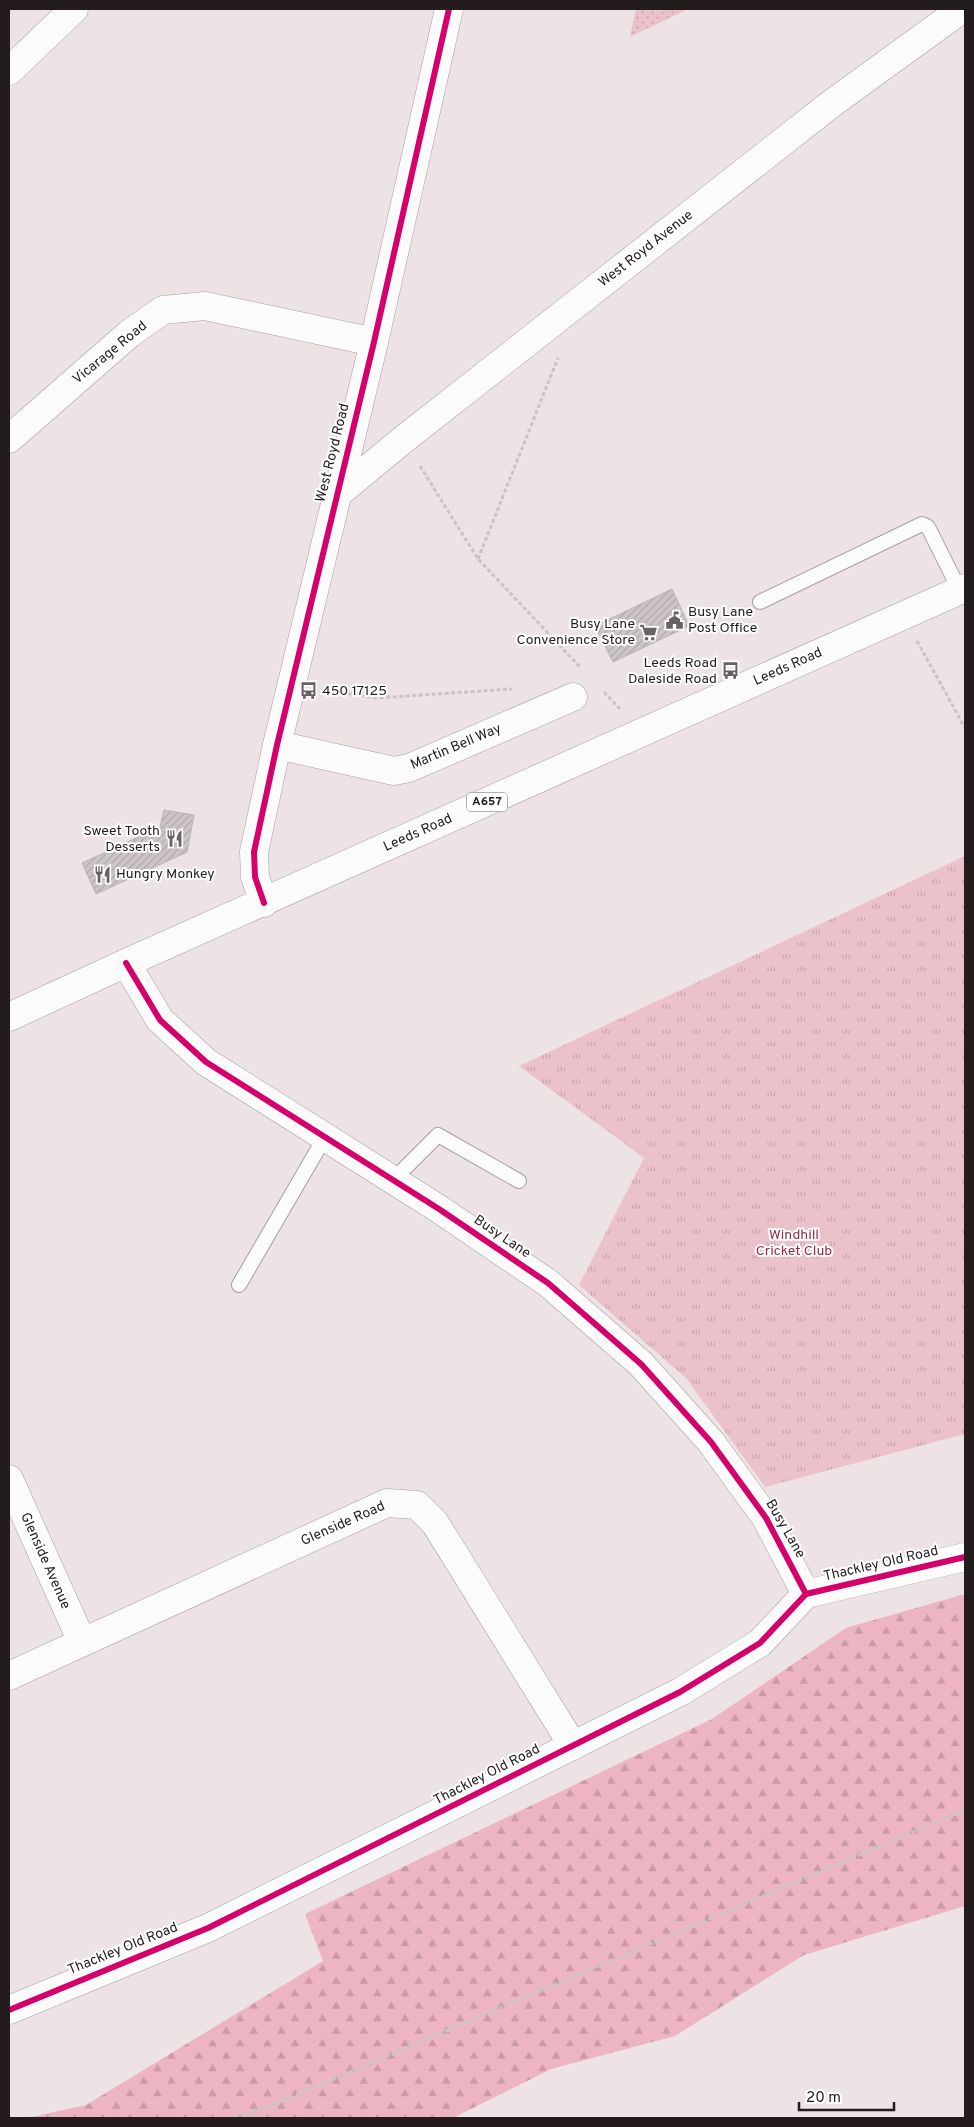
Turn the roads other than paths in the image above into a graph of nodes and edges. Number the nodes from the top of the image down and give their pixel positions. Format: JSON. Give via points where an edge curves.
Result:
{"nodes":[{"id":1,"x":74,"y":9,"type":"edge"},
{"id":2,"x":449,"y":9,"type":"edge"},
{"id":3,"x":962,"y":9,"type":"edge"},
{"id":4,"x":9,"y":71,"type":"edge"},
{"id":5,"x":374,"y":342,"type":"junction"},
{"id":6,"x":9,"y":438,"type":"edge"},
{"id":7,"x":335,"y":496,"type":"junction"},
{"id":8,"x":962,"y":590,"type":"edge"},
{"id":9,"x":760,"y":602,"type":"dead end"},
{"id":10,"x":573,"y":697,"type":"dead end"},
{"id":11,"x":277,"y":745,"type":"junction"},
{"id":12,"x":264,"y":903,"type":"junction"},
{"id":13,"x":126,"y":963,"type":"junction"},
{"id":14,"x":9,"y":1017,"type":"edge"},
{"id":15,"x":325,"y":1138,"type":"junction"},
{"id":16,"x":393,"y":1180,"type":"junction"},
{"id":17,"x":519,"y":1181,"type":"dead end"},
{"id":18,"x":239,"y":1285,"type":"dead end"},
{"id":19,"x":9,"y":1479,"type":"edge"},
{"id":20,"x":965,"y":1557,"type":"edge"},
{"id":21,"x":806,"y":1594,"type":"junction"},
{"id":22,"x":82,"y":1642,"type":"junction"},
{"id":23,"x":9,"y":1676,"type":"edge"},
{"id":24,"x":573,"y":1746,"type":"junction"},
{"id":25,"x":9,"y":2010,"type":"edge"}],
"edges":[{"from":1,"to":4,"type":"street"},
{"from":2,"to":5,"type":"street","name":"West Royd Road"},
{"from":3,"to":7,"type":"street","name":"West Royd Avenue","via":[[831,104]]},
{"from":5,"to":6,"type":"street","name":"Vicarage Road","via":[[205,306],[164,310],[129,334]]},
{"from":5,"to":7,"type":"street","name":"West Royd Road"},
{"from":7,"to":11,"type":"street","name":"West Royd Road"},
{"from":8,"to":9,"type":"lane","via":[[928,527],[922,524]]},
{"from":8,"to":12,"type":"street","name":"Leeds Road","number":"A657"},
{"from":10,"to":11,"type":"street","name":"Martin Bell Way","via":[[408,768],[394,771]]},
{"from":11,"to":12,"type":"street","name":"West Royd Road","via":[[254,852],[255,877]]},
{"from":12,"to":13,"type":"street","name":"Leeds Road","number":"A657"},
{"from":13,"to":14,"type":"street","name":"Leeds Road","number":"A657"},
{"from":13,"to":15,"type":"street","name":"Busy Lane","via":[[160,1020],[206,1062]]},
{"from":15,"to":16,"type":"street","name":"Busy Lane"},
{"from":15,"to":18,"type":"lane"},
{"from":16,"to":17,"type":"lane","via":[[438,1135]]},
{"from":16,"to":21,"type":"street","name":"Busy Lane","via":[[548,1283],[641,1364],[711,1442],[766,1518]]},
{"from":19,"to":22,"type":"street","name":"Glenside Avenue"},
{"from":20,"to":21,"type":"street","name":"Thackley Old Road"},
{"from":21,"to":24,"type":"street","name":"Thackley Old Road","via":[[760,1642],[680,1692]]},
{"from":22,"to":23,"type":"street","name":"Glenside Road"},
{"from":22,"to":24,"type":"street","name":"Glenside Road","via":[[387,1503],[417,1505],[435,1523]]},
{"from":24,"to":25,"type":"street","name":"Thackley Old Road","via":[[208,1928]]}]}
